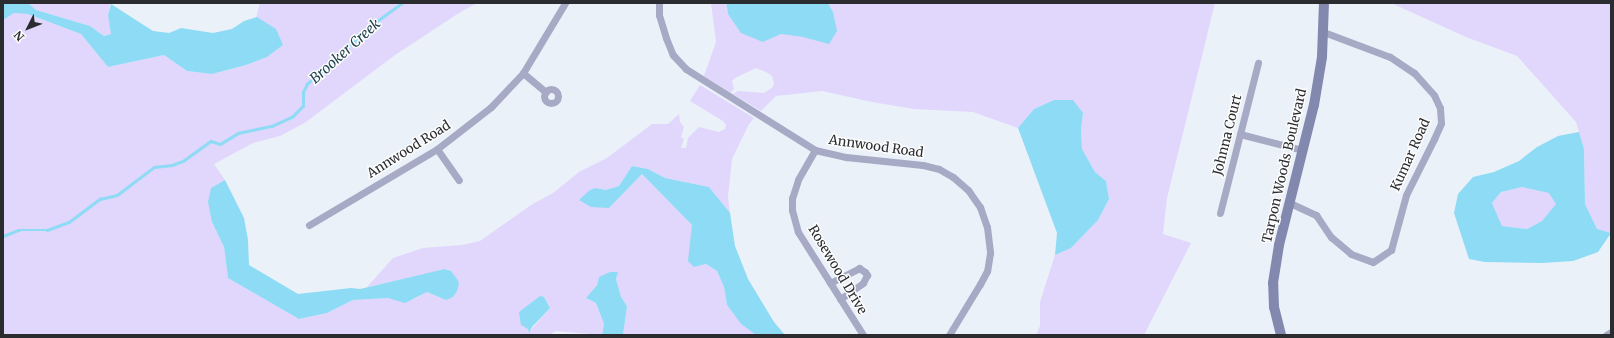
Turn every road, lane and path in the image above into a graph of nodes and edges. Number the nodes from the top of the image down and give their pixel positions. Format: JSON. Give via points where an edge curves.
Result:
{"nodes":[{"id":1,"x":565,"y":3,"type":"edge"},
{"id":2,"x":658,"y":3,"type":"edge"},
{"id":3,"x":1324,"y":3,"type":"edge"},
{"id":4,"x":1324,"y":32,"type":"junction"},
{"id":5,"x":1258,"y":63,"type":"dead end"},
{"id":6,"x":523,"y":73,"type":"junction"},
{"id":7,"x":546,"y":92,"type":"dead end"},
{"id":8,"x":1240,"y":134,"type":"junction"},
{"id":9,"x":437,"y":150,"type":"junction"},
{"id":10,"x":815,"y":150,"type":"junction"},
{"id":11,"x":1303,"y":150,"type":"junction"},
{"id":12,"x":459,"y":180,"type":"dead end"},
{"id":13,"x":1290,"y":203,"type":"junction"},
{"id":14,"x":1220,"y":213,"type":"dead end"},
{"id":15,"x":309,"y":225,"type":"dead end"},
{"id":16,"x":830,"y":283,"type":"junction"},
{"id":17,"x":840,"y":299,"type":"junction"},
{"id":18,"x":1611,"y":332,"type":"edge"},
{"id":19,"x":863,"y":335,"type":"edge"},
{"id":20,"x":948,"y":335,"type":"edge"},
{"id":21,"x":1281,"y":335,"type":"edge"},
{"id":22,"x":1606,"y":335,"type":"edge"}],
"edges":[{"from":1,"to":6,"type":"street","name":"Annwood Road"},
{"from":2,"to":10,"type":"street","name":"Annwood Road","via":[[659,15],[673,55],[686,69]]},
{"from":3,"to":4,"type":"street","name":"Tarpon Woods Boulevard"},
{"from":4,"to":11,"type":"street","name":"Tarpon Woods Boulevard","via":[[1314,105]]},
{"from":4,"to":13,"type":"street","name":"Kumar Road","via":[[1390,57],[1414,73],[1434,95],[1440,108],[1440,122],[1434,140],[1406,195],[1391,250],[1373,262],[1350,254],[1331,237],[1316,215]]},
{"from":5,"to":8,"type":"street","name":"Johnna Court"},
{"from":6,"to":7,"type":"street"},
{"from":6,"to":9,"type":"street","name":"Annwood Road","via":[[491,107]]},
{"from":8,"to":11,"type":"street"},
{"from":8,"to":14,"type":"street","name":"Johnna Court"},
{"from":9,"to":12,"type":"street"},
{"from":9,"to":15,"type":"street","name":"Annwood Road"},
{"from":10,"to":16,"type":"street","name":"Rosewood Drive","via":[[798,180],[792,198],[792,210],[798,232]]},
{"from":10,"to":20,"type":"street","name":"Annwood Road","via":[[923,165],[946,173],[968,190],[980,207],[987,227],[990,253],[987,271]]},
{"from":11,"to":13,"type":"street","name":"Tarpon Woods Boulevard"},
{"from":13,"to":21,"type":"street","name":"Tarpon Woods Boulevard","via":[[1273,283],[1274,307]]},
{"from":16,"to":17,"type":"street","name":"Rosewood Drive"},
{"from":16,"to":17,"type":"street","via":[[859,268],[867,275],[863,283]]},
{"from":17,"to":19,"type":"street","name":"Rosewood Drive"},
{"from":18,"to":22,"type":"street"}]}
